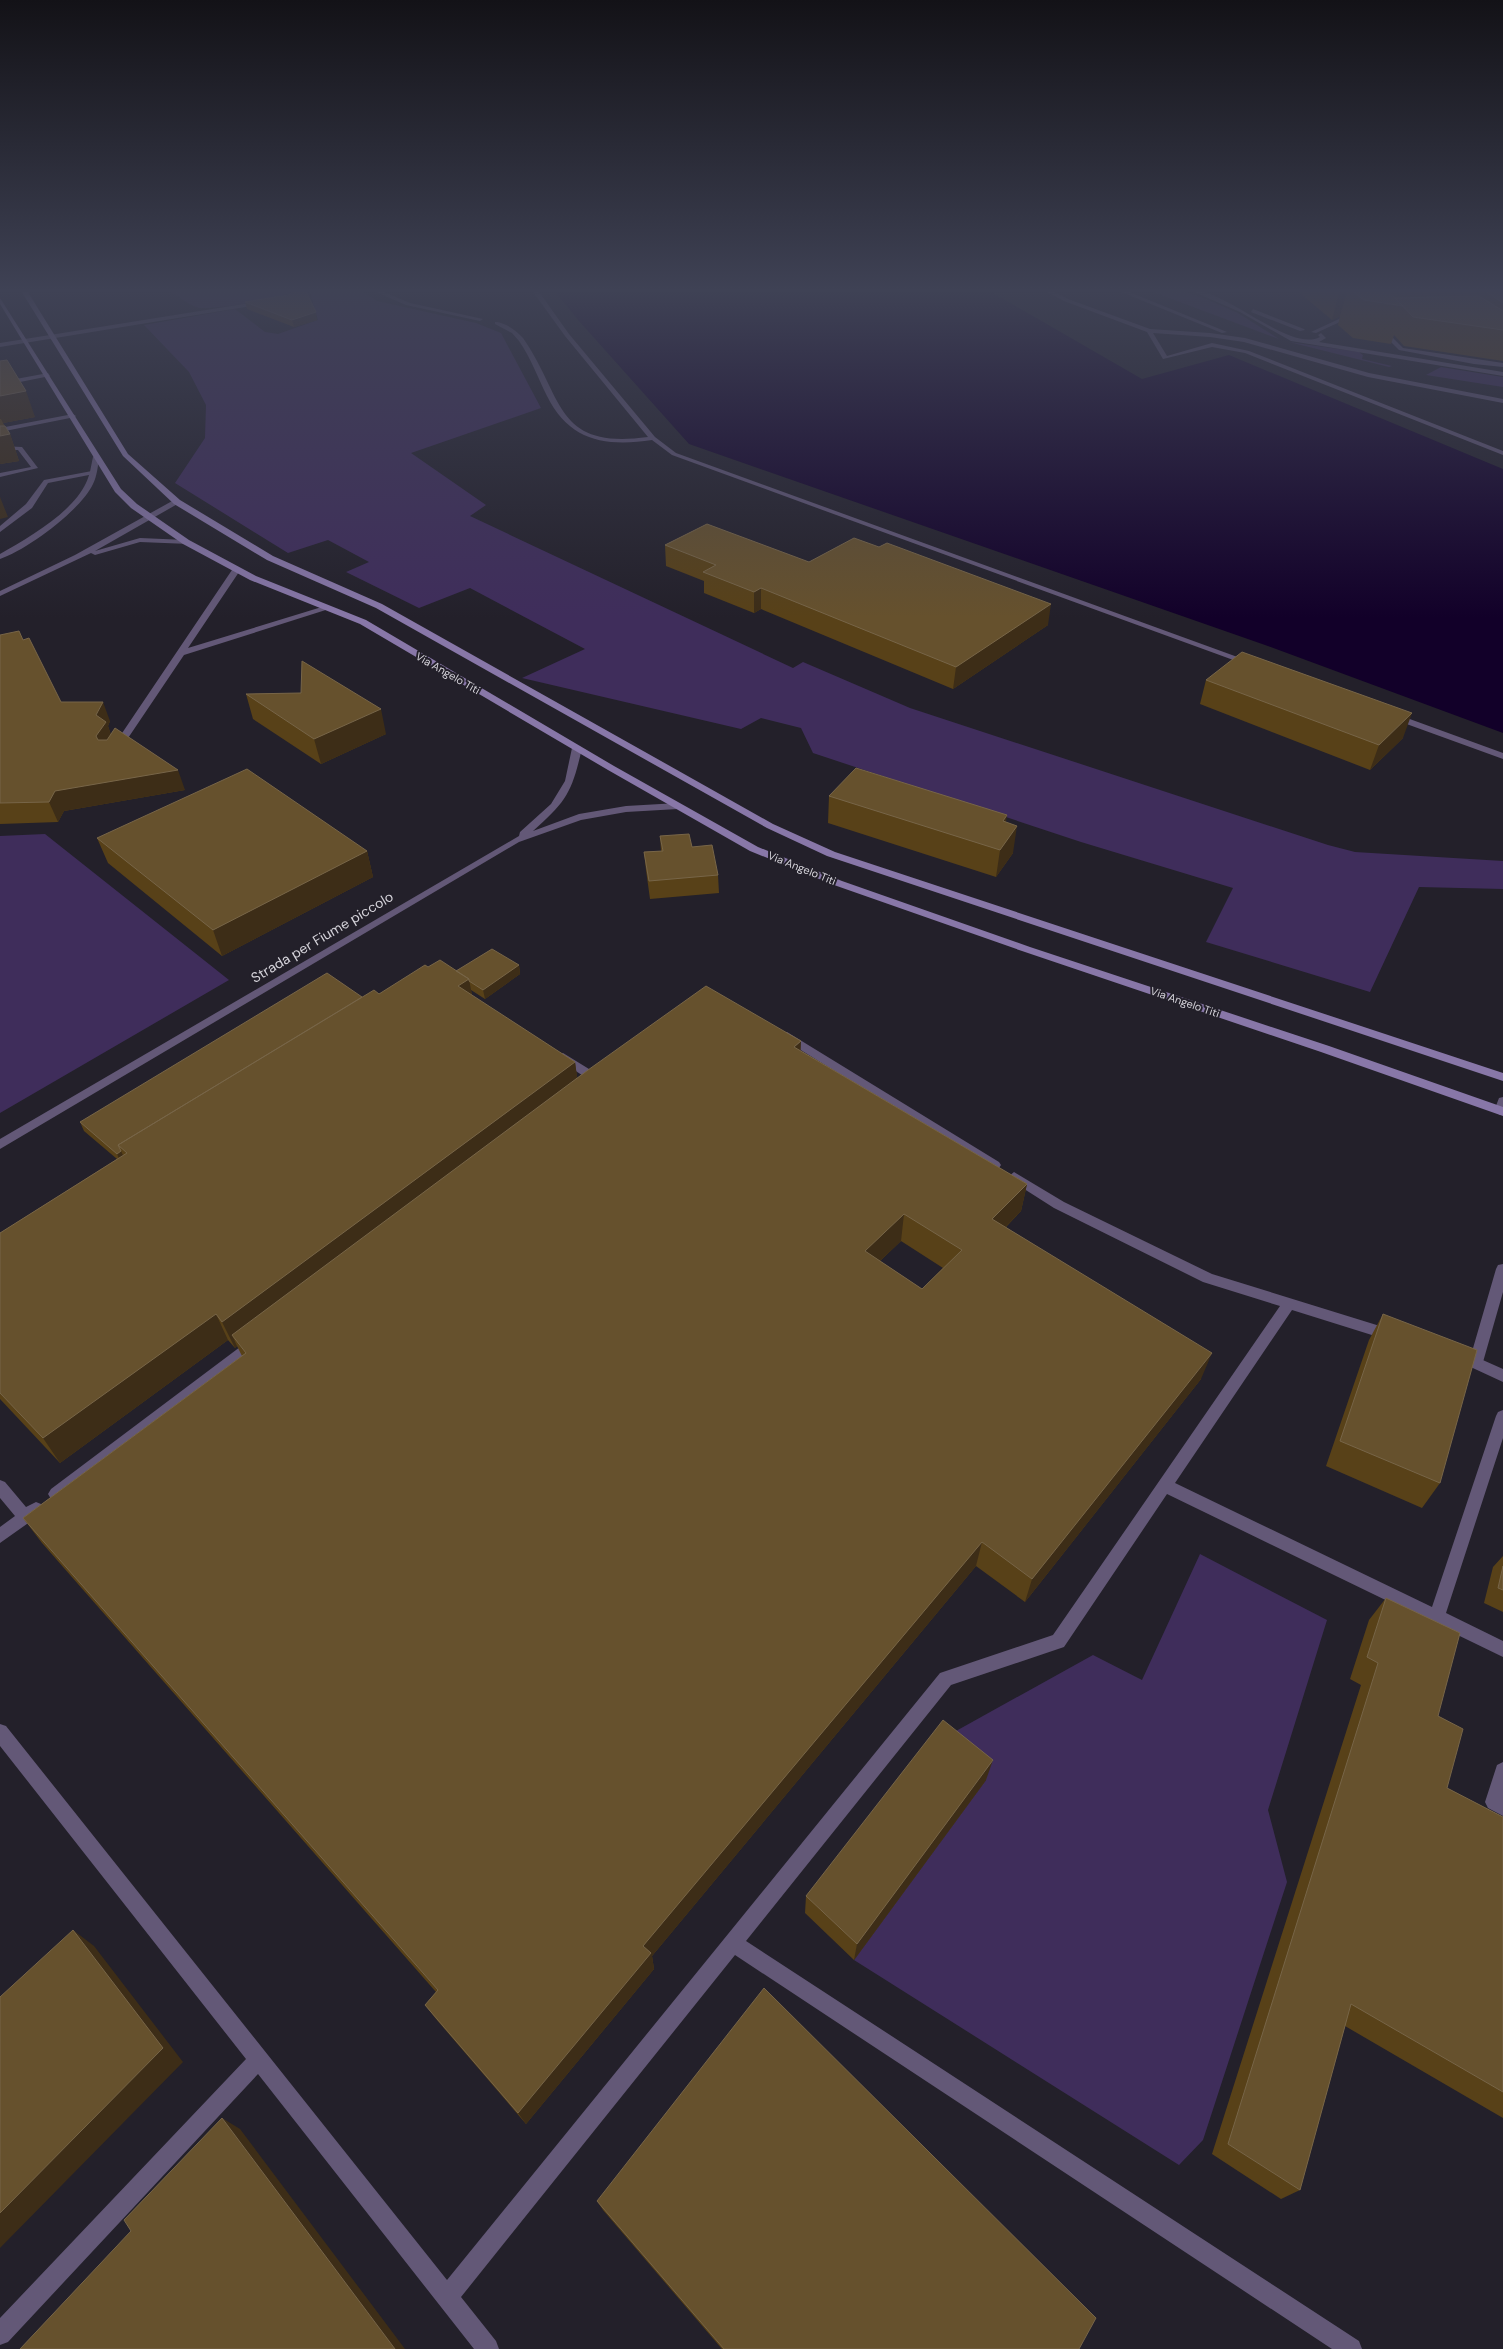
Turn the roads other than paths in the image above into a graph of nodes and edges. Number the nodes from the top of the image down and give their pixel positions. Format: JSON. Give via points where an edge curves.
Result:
{"nodes":[{"id":1,"x":62,"y":399,"type":"edge"},
{"id":2,"x":90,"y":399,"type":"edge"},
{"id":3,"x":553,"y":399,"type":"edge"},
{"id":4,"x":621,"y":399,"type":"edge"},
{"id":5,"x":1368,"y":399,"type":"edge"},
{"id":6,"x":1491,"y":399,"type":"edge"},
{"id":7,"x":1503,"y":401,"type":"edge"},
{"id":8,"x":73,"y":416,"type":"junction"},
{"id":9,"x":0,"y":430,"type":"edge"},
{"id":10,"x":653,"y":438,"type":"junction"},
{"id":11,"x":0,"y":448,"type":"edge"},
{"id":12,"x":1503,"y":452,"type":"edge"},
{"id":13,"x":96,"y":457,"type":"junction"},
{"id":14,"x":92,"y":473,"type":"junction"},
{"id":15,"x":0,"y":474,"type":"edge"},
{"id":16,"x":177,"y":502,"type":"junction"},
{"id":17,"x":151,"y":517,"type":"junction"},
{"id":18,"x":0,"y":530,"type":"edge"},
{"id":19,"x":186,"y":542,"type":"junction"},
{"id":20,"x":0,"y":557,"type":"edge"},
{"id":21,"x":78,"y":557,"type":"junction"},
{"id":22,"x":237,"y":570,"type":"junction"},
{"id":23,"x":0,"y":594,"type":"edge"},
{"id":24,"x":328,"y":608,"type":"junction"},
{"id":25,"x":181,"y":652,"type":"junction"},
{"id":26,"x":1254,"y":665,"type":"edge"},
{"id":27,"x":1383,"y":712,"type":"edge"},
{"id":28,"x":577,"y":748,"type":"junction"},
{"id":29,"x":1503,"y":756,"type":"edge"},
{"id":30,"x":110,"y":758,"type":"edge"},
{"id":31,"x":678,"y":806,"type":"junction"},
{"id":32,"x":516,"y":840,"type":"junction"},
{"id":33,"x":779,"y":1031,"type":"edge"},
{"id":34,"x":552,"y":1050,"type":"edge"},
{"id":35,"x":1503,"y":1077,"type":"edge"},
{"id":36,"x":600,"y":1082,"type":"edge"},
{"id":37,"x":1502,"y":1108,"type":"edge"},
{"id":38,"x":0,"y":1145,"type":"edge"},
{"id":39,"x":1503,"y":1268,"type":"edge"},
{"id":40,"x":1289,"y":1303,"type":"junction"},
{"id":41,"x":261,"y":1338,"type":"edge"},
{"id":42,"x":1401,"y":1338,"type":"edge"},
{"id":43,"x":1457,"y":1356,"type":"edge"},
{"id":44,"x":1476,"y":1362,"type":"junction"},
{"id":45,"x":1503,"y":1376,"type":"edge"},
{"id":46,"x":1503,"y":1416,"type":"edge"},
{"id":47,"x":1164,"y":1485,"type":"junction"},
{"id":48,"x":0,"y":1487,"type":"edge"},
{"id":49,"x":25,"y":1517,"type":"junction"},
{"id":50,"x":0,"y":1536,"type":"edge"},
{"id":51,"x":1437,"y":1617,"type":"junction"},
{"id":52,"x":1503,"y":1649,"type":"edge"},
{"id":53,"x":0,"y":1732,"type":"edge"},
{"id":54,"x":1503,"y":1771,"type":"edge"},
{"id":55,"x":1503,"y":1807,"type":"edge"},
{"id":56,"x":734,"y":1942,"type":"junction"},
{"id":57,"x":259,"y":2059,"type":"junction"},
{"id":58,"x":447,"y":2297,"type":"junction"},
{"id":59,"x":0,"y":2334,"type":"edge"},
{"id":60,"x":488,"y":2349,"type":"edge"},
{"id":61,"x":1351,"y":2349,"type":"edge"}],
"edges":[{"from":1,"to":8,"type":"main road","name":"Via Angelo Titi"},
{"from":2,"to":16,"type":"main road","name":"Via Angelo Titi","via":[[125,455]]},
{"from":3,"to":10,"type":"street","via":[[571,425],[592,436],[626,442]]},
{"from":4,"to":10,"type":"street"},
{"from":5,"to":12,"type":"street"},
{"from":6,"to":7,"type":"street"},
{"from":8,"to":9,"type":"street"},
{"from":8,"to":13,"type":"main road","name":"Via Angelo Titi"},
{"from":10,"to":26,"type":"street","via":[[674,454]]},
{"from":11,"to":15,"type":"street","via":[[20,448],[35,468]]},
{"from":13,"to":14,"type":"street"},
{"from":13,"to":17,"type":"main road","name":"Via Angelo Titi","via":[[118,490]]},
{"from":14,"to":18,"type":"street","via":[[46,481],[28,506]]},
{"from":14,"to":20,"type":"street","via":[[89,487],[67,511],[47,528]]},
{"from":16,"to":17,"type":"street"},
{"from":16,"to":35,"type":"main road","name":"Via Angelo Titi","via":[[270,558],[379,606],[770,826],[831,854]]},
{"from":17,"to":19,"type":"main road","name":"Via Angelo Titi"},
{"from":17,"to":21,"type":"street"},
{"from":19,"to":21,"type":"street","via":[[140,540]]},
{"from":19,"to":22,"type":"main road","name":"Via Angelo Titi"},
{"from":21,"to":23,"type":"street"},
{"from":22,"to":24,"type":"main road","name":"Via Angelo Titi"},
{"from":22,"to":25,"type":"street"},
{"from":24,"to":25,"type":"street"},
{"from":24,"to":28,"type":"main road","name":"Via Angelo Titi","via":[[363,622]]},
{"from":25,"to":30,"type":"street"},
{"from":27,"to":29,"type":"street"},
{"from":28,"to":31,"type":"main road","name":"Via Angelo Titi"},
{"from":28,"to":32,"type":"street","via":[[570,781],[555,806]]},
{"from":31,"to":32,"type":"street","name":"Strada per Fiume piccolo","via":[[626,809],[579,817]]},
{"from":31,"to":37,"type":"main road","name":"Via Angelo Titi","via":[[754,849],[838,883]]},
{"from":32,"to":38,"type":"street","name":"Strada per Fiume piccolo"},
{"from":33,"to":40,"type":"street","via":[[1059,1205],[1208,1278]]},
{"from":34,"to":36,"type":"street"},
{"from":39,"to":44,"type":"street"},
{"from":40,"to":42,"type":"street"},
{"from":40,"to":47,"type":"street"},
{"from":41,"to":49,"type":"street"},
{"from":43,"to":44,"type":"street"},
{"from":44,"to":45,"type":"street"},
{"from":46,"to":51,"type":"street"},
{"from":47,"to":51,"type":"street"},
{"from":47,"to":56,"type":"street","via":[[1058,1641],[946,1679]]},
{"from":48,"to":49,"type":"street"},
{"from":49,"to":50,"type":"street"},
{"from":51,"to":52,"type":"street"},
{"from":53,"to":57,"type":"street"},
{"from":54,"to":55,"type":"street","via":[[1494,1802]]},
{"from":56,"to":58,"type":"street"},
{"from":56,"to":61,"type":"street"},
{"from":57,"to":58,"type":"street"},
{"from":57,"to":59,"type":"street"},
{"from":58,"to":60,"type":"street"}]}
